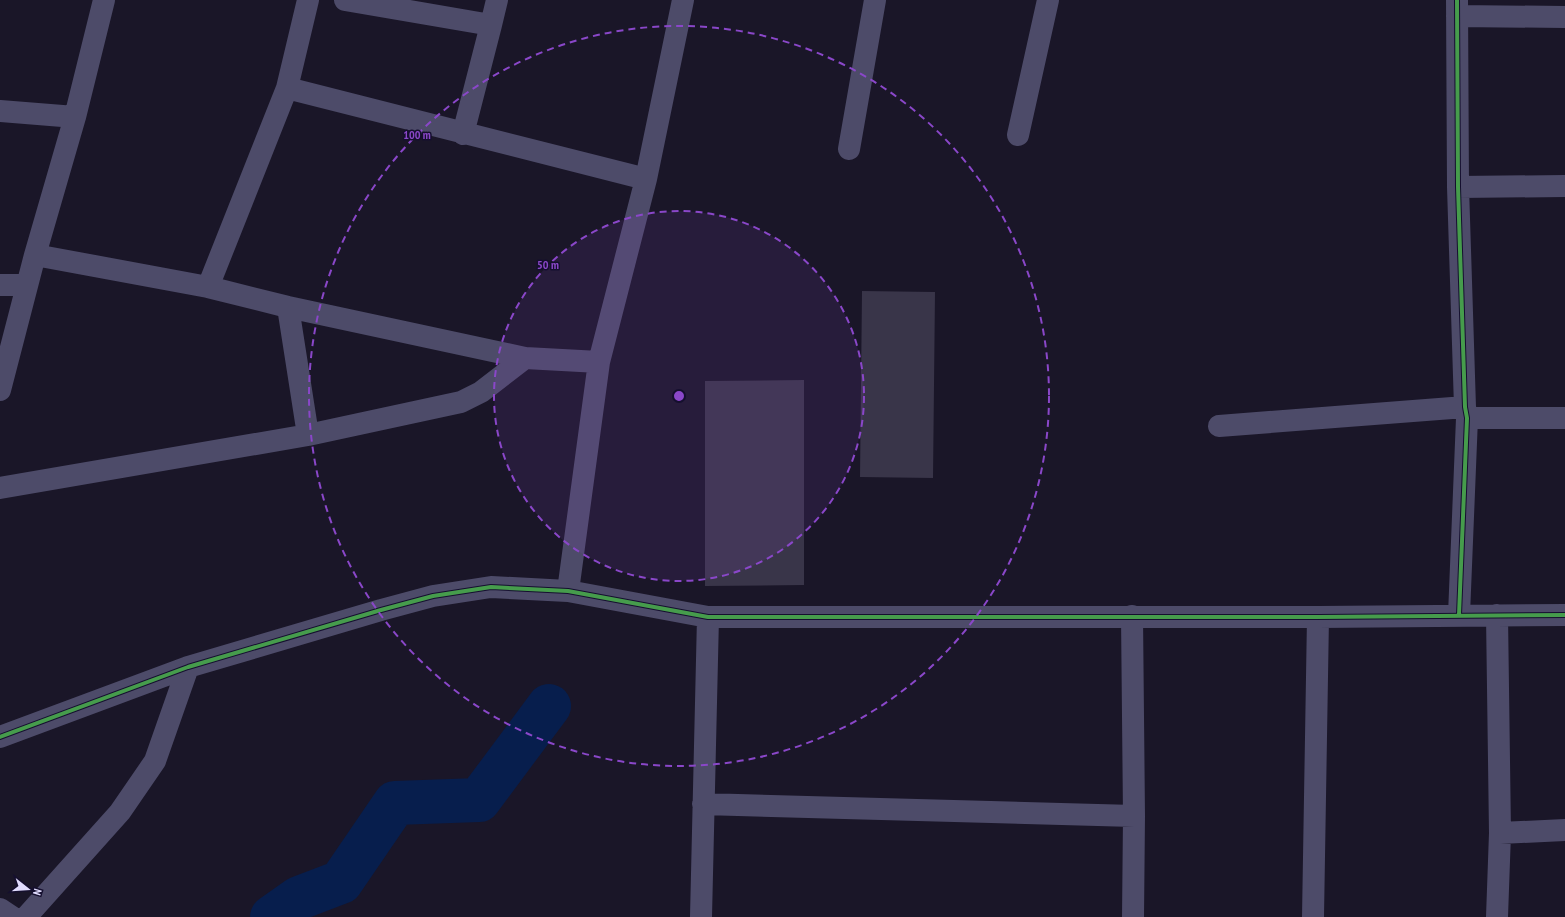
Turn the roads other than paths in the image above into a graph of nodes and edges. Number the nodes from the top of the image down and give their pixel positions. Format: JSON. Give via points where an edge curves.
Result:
{"nodes":[{"id":1,"x":104,"y":0,"type":"edge"},
{"id":2,"x":308,"y":0,"type":"edge"},
{"id":3,"x":345,"y":0,"type":"edge"},
{"id":4,"x":497,"y":0,"type":"edge"},
{"id":5,"x":683,"y":0,"type":"edge"},
{"id":6,"x":875,"y":0,"type":"edge"},
{"id":7,"x":1048,"y":0,"type":"edge"},
{"id":8,"x":1457,"y":8,"type":"edge"},
{"id":9,"x":1565,"y":17,"type":"edge"},
{"id":10,"x":491,"y":25,"type":"junction"},
{"id":11,"x":287,"y":88,"type":"junction"},
{"id":12,"x":0,"y":111,"type":"edge"},
{"id":13,"x":75,"y":117,"type":"junction"},
{"id":14,"x":463,"y":134,"type":"junction"},
{"id":15,"x":1018,"y":135,"type":"dead end"},
{"id":16,"x":849,"y":149,"type":"dead end"},
{"id":17,"x":646,"y":179,"type":"junction"},
{"id":18,"x":1458,"y":186,"type":"junction"},
{"id":19,"x":1565,"y":186,"type":"edge"},
{"id":20,"x":35,"y":254,"type":"junction"},
{"id":21,"x":0,"y":285,"type":"edge"},
{"id":22,"x":26,"y":285,"type":"junction"},
{"id":23,"x":208,"y":287,"type":"junction"},
{"id":24,"x":288,"y":307,"type":"junction"},
{"id":25,"x":525,"y":358,"type":"junction"},
{"id":26,"x":599,"y":362,"type":"junction"},
{"id":27,"x":0,"y":390,"type":"edge"},
{"id":28,"x":1466,"y":412,"type":"junction"},
{"id":29,"x":1565,"y":418,"type":"edge"},
{"id":30,"x":1219,"y":426,"type":"dead end"},
{"id":31,"x":308,"y":435,"type":"junction"},
{"id":32,"x":0,"y":488,"type":"edge"},
{"id":33,"x":568,"y":591,"type":"junction"},
{"id":34,"x":1459,"y":615,"type":"junction"},
{"id":35,"x":1497,"y":615,"type":"junction"},
{"id":36,"x":1565,"y":615,"type":"edge"},
{"id":37,"x":1132,"y":616,"type":"junction"},
{"id":38,"x":708,"y":617,"type":"junction"},
{"id":39,"x":1318,"y":617,"type":"junction"},
{"id":40,"x":188,"y":667,"type":"junction"},
{"id":41,"x":0,"y":737,"type":"edge"},
{"id":42,"x":703,"y":804,"type":"junction"},
{"id":43,"x":1134,"y":816,"type":"junction"},
{"id":44,"x":1565,"y":830,"type":"edge"},
{"id":45,"x":1500,"y":833,"type":"junction"},
{"id":46,"x":0,"y":909,"type":"edge"},
{"id":47,"x":12,"y":917,"type":"edge"},
{"id":48,"x":26,"y":917,"type":"edge"},
{"id":49,"x":701,"y":917,"type":"edge"},
{"id":50,"x":1133,"y":917,"type":"edge"},
{"id":51,"x":1313,"y":917,"type":"edge"},
{"id":52,"x":1497,"y":917,"type":"edge"}],
"edges":[{"from":1,"to":13,"type":"street"},
{"from":2,"to":11,"type":"street"},
{"from":3,"to":10,"type":"street"},
{"from":4,"to":10,"type":"street"},
{"from":5,"to":17,"type":"street"},
{"from":6,"to":16,"type":"street"},
{"from":7,"to":15,"type":"street"},
{"from":8,"to":9,"type":"street"},
{"from":8,"to":18,"type":"street"},
{"from":10,"to":14,"type":"street"},
{"from":11,"to":14,"type":"street"},
{"from":11,"to":23,"type":"street"},
{"from":12,"to":13,"type":"street"},
{"from":13,"to":20,"type":"street"},
{"from":14,"to":17,"type":"street"},
{"from":17,"to":26,"type":"street"},
{"from":18,"to":19,"type":"street"},
{"from":18,"to":28,"type":"street"},
{"from":20,"to":22,"type":"street"},
{"from":20,"to":23,"type":"street"},
{"from":21,"to":22,"type":"street"},
{"from":22,"to":27,"type":"street"},
{"from":23,"to":24,"type":"street"},
{"from":24,"to":25,"type":"street"},
{"from":24,"to":31,"type":"street"},
{"from":25,"to":26,"type":"street"},
{"from":25,"to":31,"type":"street","via":[[481,392],[460,402]]},
{"from":26,"to":33,"type":"street"},
{"from":28,"to":29,"type":"street"},
{"from":28,"to":30,"type":"street"},
{"from":28,"to":34,"type":"street"},
{"from":31,"to":32,"type":"street"},
{"from":33,"to":38,"type":"street"},
{"from":33,"to":40,"type":"street","via":[[491,586],[433,596]]},
{"from":34,"to":35,"type":"street"},
{"from":34,"to":39,"type":"street"},
{"from":35,"to":36,"type":"street"},
{"from":35,"to":45,"type":"street"},
{"from":37,"to":38,"type":"street"},
{"from":37,"to":39,"type":"street"},
{"from":37,"to":43,"type":"street"},
{"from":38,"to":42,"type":"street"},
{"from":39,"to":51,"type":"street"},
{"from":40,"to":41,"type":"street"},
{"from":40,"to":48,"type":"street","via":[[155,761],[120,812]]},
{"from":42,"to":43,"type":"street"},
{"from":42,"to":49,"type":"street"},
{"from":43,"to":50,"type":"street"},
{"from":44,"to":45,"type":"street"},
{"from":45,"to":52,"type":"street"},
{"from":46,"to":47,"type":"street"}]}
